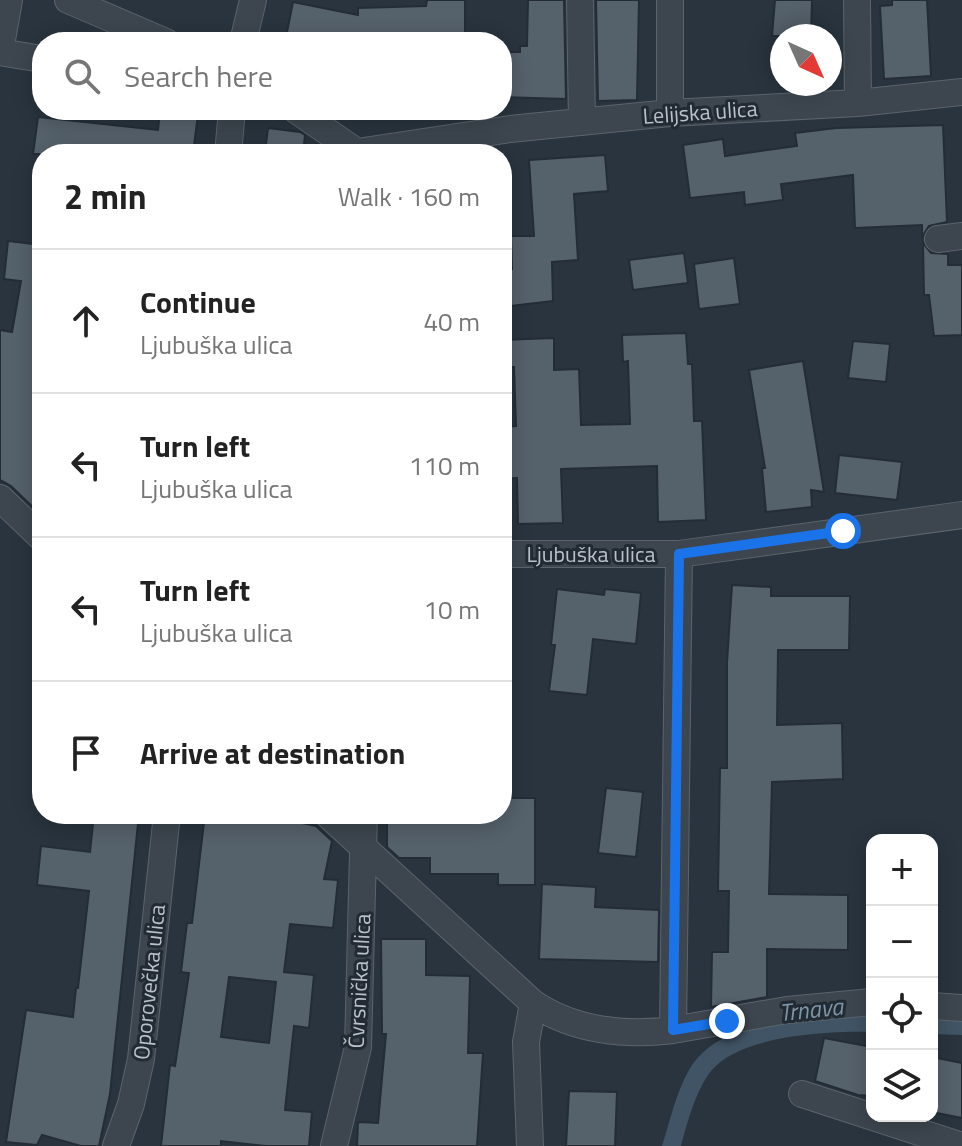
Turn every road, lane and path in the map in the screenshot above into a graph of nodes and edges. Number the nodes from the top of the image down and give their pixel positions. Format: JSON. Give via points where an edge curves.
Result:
{"nodes":[{"id":1,"x":9,"y":0,"type":"edge"},
{"id":2,"x":68,"y":0,"type":"edge"},
{"id":3,"x":253,"y":0,"type":"edge"},
{"id":4,"x":580,"y":0,"type":"edge"},
{"id":5,"x":670,"y":0,"type":"edge"},
{"id":6,"x":857,"y":0,"type":"edge"},
{"id":7,"x":143,"y":32,"type":"edge"},
{"id":8,"x":245,"y":32,"type":"edge"},
{"id":9,"x":0,"y":51,"type":"edge"},
{"id":10,"x":32,"y":57,"type":"edge"},
{"id":11,"x":962,"y":92,"type":"edge"},
{"id":12,"x":858,"y":103,"type":"junction"},
{"id":13,"x":670,"y":113,"type":"junction"},
{"id":14,"x":231,"y":120,"type":"edge"},
{"id":15,"x":310,"y":120,"type":"edge"},
{"id":16,"x":582,"y":122,"type":"junction"},
{"id":17,"x":229,"y":144,"type":"edge"},
{"id":18,"x":345,"y":144,"type":"edge"},
{"id":19,"x":415,"y":144,"type":"edge"},
{"id":20,"x":0,"y":498,"type":"edge"},
{"id":21,"x":962,"y":515,"type":"edge"},
{"id":22,"x":32,"y":528,"type":"edge"},
{"id":23,"x":512,"y":554,"type":"edge"},
{"id":24,"x":679,"y":554,"type":"junction"},
{"id":25,"x":166,"y":824,"type":"edge"},
{"id":26,"x":337,"y":824,"type":"edge"},
{"id":27,"x":364,"y":824,"type":"edge"},
{"id":28,"x":364,"y":850,"type":"junction"},
{"id":29,"x":533,"y":1003,"type":"junction"},
{"id":30,"x":866,"y":1003,"type":"edge"},
{"id":31,"x":938,"y":1006,"type":"edge"},
{"id":32,"x":962,"y":1008,"type":"edge"},
{"id":33,"x":673,"y":1030,"type":"junction"},
{"id":34,"x":802,"y":1094,"type":"dead end"},
{"id":35,"x":116,"y":1146,"type":"edge"},
{"id":36,"x":334,"y":1146,"type":"edge"},
{"id":37,"x":530,"y":1146,"type":"edge"},
{"id":38,"x":962,"y":1146,"type":"edge"}],
"edges":[{"from":1,"to":9,"type":"street"},
{"from":2,"to":7,"type":"street"},
{"from":3,"to":8,"type":"street"},
{"from":4,"to":16,"type":"street"},
{"from":5,"to":13,"type":"street"},
{"from":6,"to":12,"type":"street"},
{"from":9,"to":10,"type":"street"},
{"from":11,"to":12,"type":"street","name":"Lelijska ulica"},
{"from":12,"to":13,"type":"street","name":"Lelijska ulica"},
{"from":13,"to":16,"type":"street","name":"Lelijska ulica"},
{"from":14,"to":17,"type":"street"},
{"from":15,"to":18,"type":"street","name":"Lelijska ulica"},
{"from":16,"to":19,"type":"street","name":"Lelijska ulica"},
{"from":20,"to":22,"type":"street"},
{"from":21,"to":24,"type":"street","name":"Ljubuška ulica"},
{"from":23,"to":24,"type":"street","name":"Ljubuška ulica"},
{"from":24,"to":33,"type":"street","name":"Ljubuška ulica"},
{"from":25,"to":35,"type":"street","name":"Oporovečka ulica","via":[[141,1059]]},
{"from":26,"to":28,"type":"street"},
{"from":27,"to":28,"type":"street","name":"Čvrsnička ulica"},
{"from":28,"to":29,"type":"street"},
{"from":28,"to":36,"type":"street","name":"Čvrsnička ulica","via":[[358,1047]]},
{"from":29,"to":33,"type":"street","via":[[556,1016],[618,1033]]},
{"from":29,"to":37,"type":"street","via":[[526,1042]]},
{"from":30,"to":33,"type":"street"},
{"from":31,"to":32,"type":"street"},
{"from":34,"to":38,"type":"street"}]}
